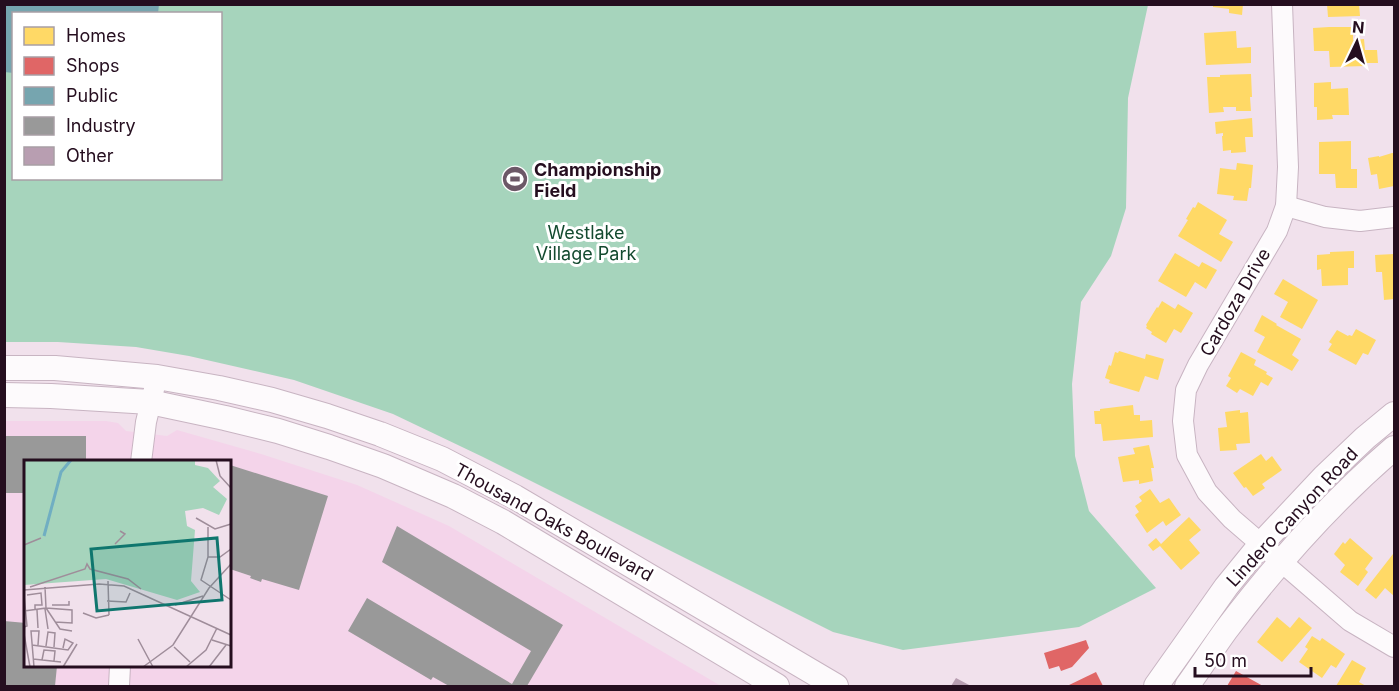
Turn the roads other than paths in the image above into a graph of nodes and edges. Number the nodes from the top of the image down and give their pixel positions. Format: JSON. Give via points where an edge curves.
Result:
{"nodes":[{"id":1,"x":1282,"y":4,"type":"edge"},
{"id":2,"x":1286,"y":206,"type":"junction"},
{"id":3,"x":1395,"y":217,"type":"edge"},
{"id":4,"x":4,"y":368,"type":"edge"},
{"id":5,"x":157,"y":377,"type":"junction"},
{"id":6,"x":4,"y":395,"type":"edge"},
{"id":7,"x":150,"y":402,"type":"junction"},
{"id":8,"x":1395,"y":414,"type":"edge"},
{"id":9,"x":1395,"y":448,"type":"edge"},
{"id":10,"x":141,"y":460,"type":"edge"},
{"id":11,"x":515,"y":497,"type":"junction"},
{"id":12,"x":503,"y":522,"type":"junction"},
{"id":13,"x":1261,"y":544,"type":"junction"},
{"id":14,"x":1281,"y":561,"type":"junction"},
{"id":15,"x":761,"y":642,"type":"junction"},
{"id":16,"x":1395,"y":647,"type":"edge"},
{"id":17,"x":120,"y":667,"type":"edge"},
{"id":18,"x":747,"y":669,"type":"junction"},
{"id":19,"x":119,"y":687,"type":"edge"},
{"id":20,"x":777,"y":687,"type":"edge"},
{"id":21,"x":836,"y":687,"type":"edge"},
{"id":22,"x":1156,"y":687,"type":"edge"},
{"id":23,"x":1187,"y":687,"type":"edge"}],
"edges":[{"from":1,"to":2,"type":"street","name":"Cardoza Drive"},
{"from":2,"to":3,"type":"street","via":[[1325,217]]},
{"from":2,"to":13,"type":"street","name":"Cardoza Drive","via":[[1277,231],[1186,390],[1183,421],[1187,455],[1207,492]]},
{"from":4,"to":5,"type":"main road","name":"Thousand Oaks Boulevard"},
{"from":5,"to":7,"type":"street"},
{"from":5,"to":11,"type":"main road","name":"Thousand Oaks Boulevard","via":[[272,400],[327,416],[442,459]]},
{"from":6,"to":7,"type":"main road","name":"Thousand Oaks Boulevard"},
{"from":7,"to":10,"type":"street"},
{"from":7,"to":12,"type":"main road","name":"Thousand Oaks Boulevard","via":[[329,447],[453,496]]},
{"from":8,"to":13,"type":"main road","name":"Lindero Canyon Road","via":[[1324,477]]},
{"from":9,"to":14,"type":"main road","name":"Lindero Canyon Road","via":[[1333,504]]},
{"from":11,"to":12,"type":"main road"},
{"from":11,"to":15,"type":"main road","name":"Thousand Oaks Boulevard"},
{"from":12,"to":18,"type":"main road","name":"Thousand Oaks Boulevard"},
{"from":13,"to":14,"type":"street","name":"Cardoza Drive"},
{"from":13,"to":22,"type":"main road","name":"Lindero Canyon Road"},
{"from":14,"to":16,"type":"street","name":"Cardoza Drive","via":[[1350,621]]},
{"from":14,"to":23,"type":"main road","name":"Lindero Canyon Road"},
{"from":15,"to":18,"type":"main road"},
{"from":15,"to":21,"type":"main road","name":"Thousand Oaks Boulevard"},
{"from":17,"to":19,"type":"street"},
{"from":18,"to":20,"type":"main road","name":"Thousand Oaks Boulevard"}]}
